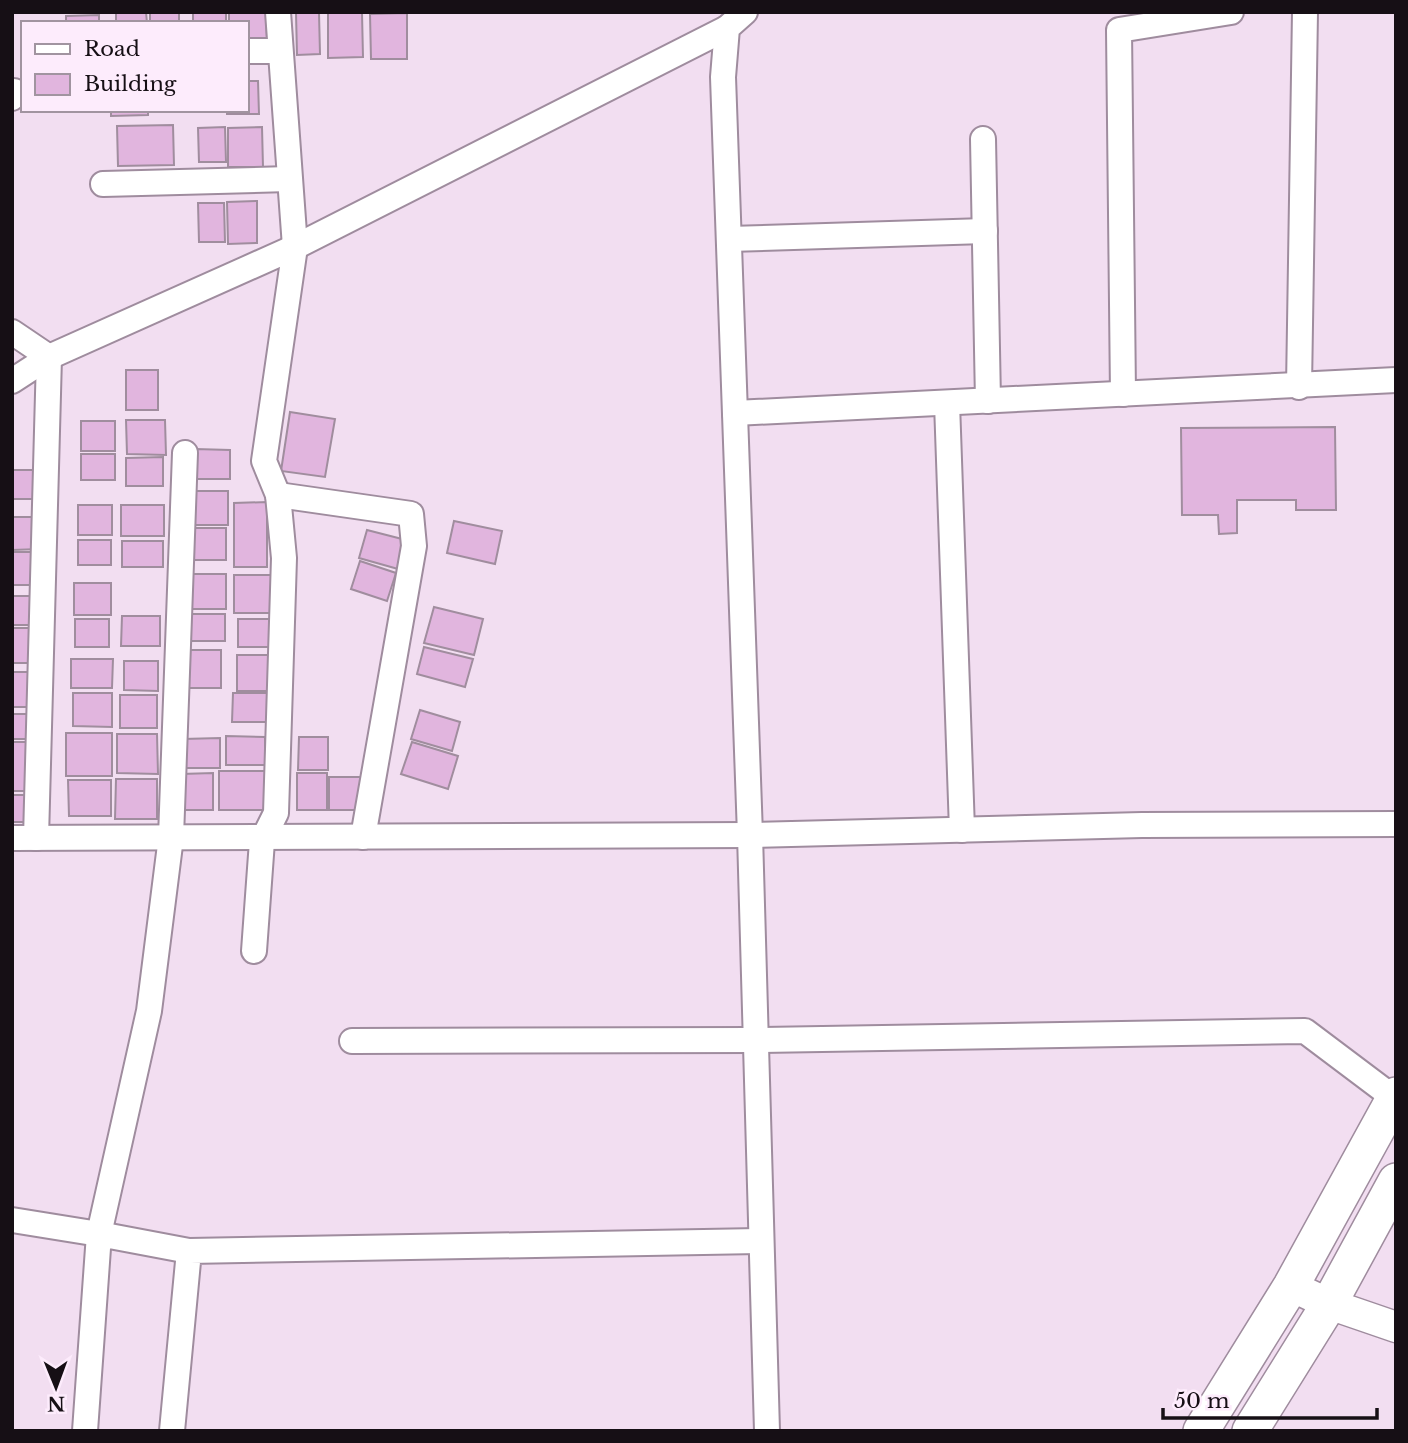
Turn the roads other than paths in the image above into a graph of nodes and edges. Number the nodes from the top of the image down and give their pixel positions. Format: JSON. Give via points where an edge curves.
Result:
{"nodes":[{"id":1,"x":278,"y":12,"type":"edge"},
{"id":2,"x":1231,"y":12,"type":"edge"},
{"id":3,"x":1305,"y":12,"type":"edge"},
{"id":4,"x":736,"y":20,"type":"edge"},
{"id":5,"x":248,"y":51,"type":"edge"},
{"id":6,"x":279,"y":51,"type":"junction"},
{"id":7,"x":983,"y":139,"type":"dead end"},
{"id":8,"x":289,"y":179,"type":"junction"},
{"id":9,"x":103,"y":184,"type":"dead end"},
{"id":10,"x":985,"y":231,"type":"junction"},
{"id":11,"x":729,"y":239,"type":"junction"},
{"id":12,"x":295,"y":247,"type":"junction"},
{"id":13,"x":12,"y":332,"type":"edge"},
{"id":14,"x":49,"y":357,"type":"junction"},
{"id":15,"x":1396,"y":380,"type":"edge"},
{"id":16,"x":12,"y":381,"type":"edge"},
{"id":17,"x":1299,"y":387,"type":"junction"},
{"id":18,"x":1123,"y":394,"type":"junction"},
{"id":19,"x":988,"y":401,"type":"junction"},
{"id":20,"x":947,"y":403,"type":"junction"},
{"id":21,"x":735,"y":412,"type":"junction"},
{"id":22,"x":185,"y":453,"type":"dead end"},
{"id":23,"x":278,"y":495,"type":"junction"},
{"id":24,"x":1396,"y":824,"type":"edge"},
{"id":25,"x":962,"y":830,"type":"junction"},
{"id":26,"x":750,"y":835,"type":"junction"},
{"id":27,"x":171,"y":837,"type":"junction"},
{"id":28,"x":264,"y":837,"type":"junction"},
{"id":29,"x":363,"y":837,"type":"junction"},
{"id":30,"x":24,"y":838,"type":"edge"},
{"id":31,"x":254,"y":951,"type":"dead end"},
{"id":32,"x":755,"y":1040,"type":"junction"},
{"id":33,"x":352,"y":1041,"type":"dead end"},
{"id":34,"x":1395,"y":1096,"type":"edge"},
{"id":35,"x":1396,"y":1181,"type":"edge"},
{"id":36,"x":12,"y":1220,"type":"edge"},
{"id":37,"x":99,"y":1234,"type":"junction"},
{"id":38,"x":760,"y":1241,"type":"junction"},
{"id":39,"x":189,"y":1251,"type":"junction"},
{"id":40,"x":1291,"y":1286,"type":"junction"},
{"id":41,"x":1329,"y":1304,"type":"junction"},
{"id":42,"x":1396,"y":1327,"type":"edge"},
{"id":43,"x":85,"y":1431,"type":"edge"},
{"id":44,"x":172,"y":1431,"type":"edge"},
{"id":45,"x":767,"y":1431,"type":"edge"},
{"id":46,"x":1202,"y":1431,"type":"edge"},
{"id":47,"x":1250,"y":1431,"type":"edge"}],
"edges":[{"from":1,"to":6,"type":"street"},
{"from":2,"to":18,"type":"street","via":[[1119,30]]},
{"from":3,"to":17,"type":"street"},
{"from":4,"to":11,"type":"street","via":[[723,77]]},
{"from":4,"to":12,"type":"street"},
{"from":5,"to":6,"type":"street"},
{"from":6,"to":8,"type":"street"},
{"from":7,"to":10,"type":"street"},
{"from":8,"to":9,"type":"street"},
{"from":8,"to":12,"type":"street"},
{"from":10,"to":11,"type":"street"},
{"from":10,"to":19,"type":"street"},
{"from":11,"to":21,"type":"street"},
{"from":12,"to":14,"type":"street"},
{"from":12,"to":23,"type":"street","via":[[264,461]]},
{"from":13,"to":14,"type":"street"},
{"from":14,"to":16,"type":"street"},
{"from":14,"to":30,"type":"street"},
{"from":15,"to":17,"type":"street"},
{"from":17,"to":18,"type":"street"},
{"from":18,"to":19,"type":"street"},
{"from":19,"to":20,"type":"street"},
{"from":20,"to":21,"type":"street"},
{"from":20,"to":25,"type":"street"},
{"from":21,"to":26,"type":"street"},
{"from":22,"to":27,"type":"street"},
{"from":23,"to":28,"type":"street","via":[[284,558],[276,813]]},
{"from":23,"to":29,"type":"street","via":[[411,514],[414,546]]},
{"from":24,"to":25,"type":"street"},
{"from":25,"to":26,"type":"street"},
{"from":26,"to":29,"type":"street"},
{"from":26,"to":32,"type":"street"},
{"from":27,"to":28,"type":"street"},
{"from":27,"to":30,"type":"street"},
{"from":27,"to":37,"type":"street","via":[[149,1011]]},
{"from":28,"to":29,"type":"street"},
{"from":28,"to":31,"type":"street"},
{"from":32,"to":33,"type":"street"},
{"from":32,"to":34,"type":"street","via":[[1305,1031]]},
{"from":32,"to":38,"type":"street"},
{"from":34,"to":40,"type":"main road"},
{"from":35,"to":41,"type":"main road"},
{"from":36,"to":37,"type":"street"},
{"from":37,"to":39,"type":"street"},
{"from":37,"to":43,"type":"street"},
{"from":38,"to":39,"type":"street"},
{"from":38,"to":45,"type":"street"},
{"from":39,"to":44,"type":"street"},
{"from":40,"to":41,"type":"street"},
{"from":40,"to":46,"type":"main road"},
{"from":41,"to":42,"type":"street"},
{"from":41,"to":47,"type":"main road"}]}
